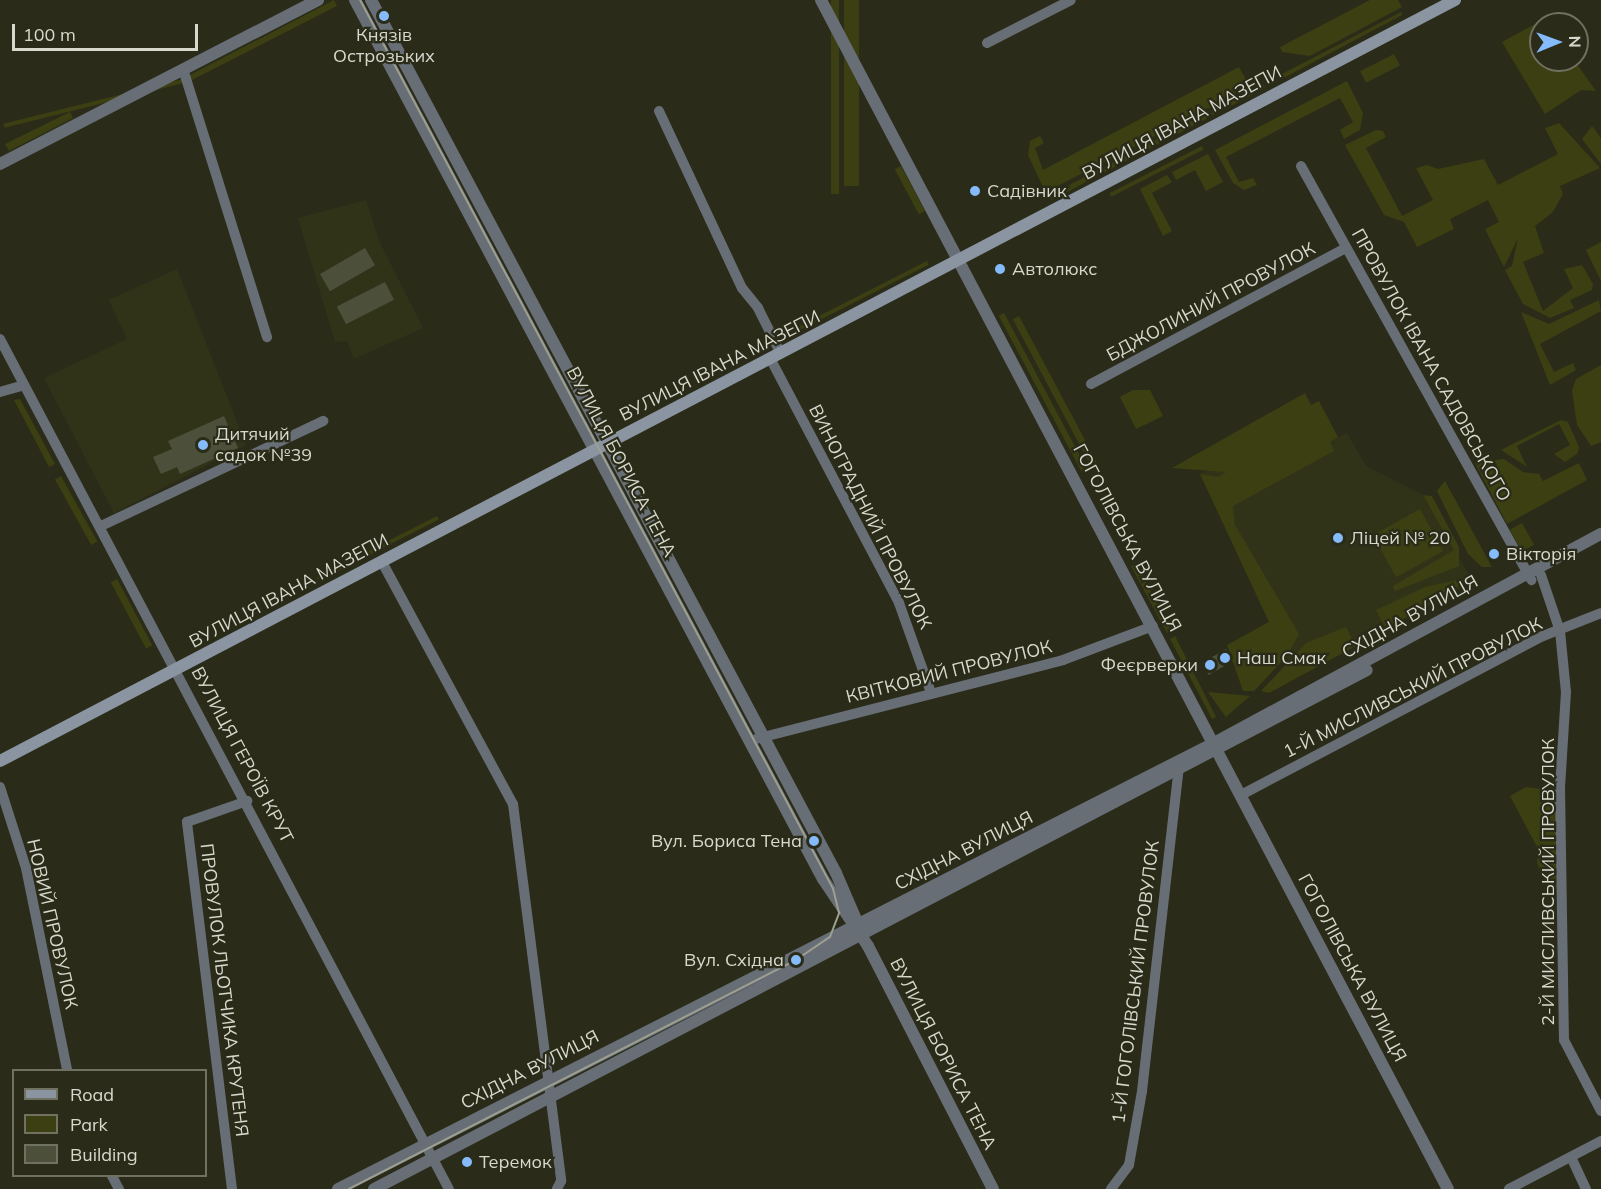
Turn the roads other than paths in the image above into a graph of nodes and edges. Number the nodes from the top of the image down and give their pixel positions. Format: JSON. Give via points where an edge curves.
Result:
{"nodes":[{"id":1,"x":318,"y":0,"type":"edge"},
{"id":2,"x":355,"y":0,"type":"edge"},
{"id":3,"x":371,"y":0,"type":"edge"},
{"id":4,"x":821,"y":0,"type":"edge"},
{"id":5,"x":1071,"y":0,"type":"edge"},
{"id":6,"x":1455,"y":0,"type":"edge"},
{"id":7,"x":987,"y":43,"type":"dead end"},
{"id":8,"x":183,"y":69,"type":"junction"},
{"id":9,"x":659,"y":111,"type":"dead end"},
{"id":10,"x":0,"y":164,"type":"edge"},
{"id":11,"x":1301,"y":166,"type":"dead end"},
{"id":12,"x":1346,"y":248,"type":"junction"},
{"id":13,"x":960,"y":261,"type":"junction"},
{"id":14,"x":267,"y":337,"type":"dead end"},
{"id":15,"x":0,"y":339,"type":"edge"},
{"id":16,"x":776,"y":357,"type":"junction"},
{"id":17,"x":24,"y":384,"type":"junction"},
{"id":18,"x":1091,"y":384,"type":"dead end"},
{"id":19,"x":0,"y":392,"type":"edge"},
{"id":20,"x":323,"y":421,"type":"dead end"},
{"id":21,"x":607,"y":444,"type":"junction"},
{"id":22,"x":594,"y":451,"type":"junction"},
{"id":23,"x":101,"y":526,"type":"junction"},
{"id":24,"x":1601,"y":534,"type":"edge"},
{"id":25,"x":1601,"y":542,"type":"edge"},
{"id":26,"x":382,"y":562,"type":"junction"},
{"id":27,"x":1534,"y":576,"type":"junction"},
{"id":28,"x":1601,"y":612,"type":"edge"},
{"id":29,"x":1153,"y":626,"type":"junction"},
{"id":30,"x":1560,"y":631,"type":"junction"},
{"id":31,"x":179,"y":670,"type":"junction"},
{"id":32,"x":931,"y":693,"type":"junction"},
{"id":33,"x":764,"y":736,"type":"junction"},
{"id":34,"x":749,"y":741,"type":"junction"},
{"id":35,"x":1216,"y":747,"type":"junction"},
{"id":36,"x":0,"y":762,"type":"edge"},
{"id":37,"x":1178,"y":772,"type":"junction"},
{"id":38,"x":0,"y":787,"type":"edge"},
{"id":39,"x":1241,"y":795,"type":"junction"},
{"id":40,"x":247,"y":801,"type":"junction"},
{"id":41,"x":858,"y":929,"type":"junction"},
{"id":42,"x":67,"y":1069,"type":"edge"},
{"id":43,"x":547,"y":1081,"type":"junction"},
{"id":44,"x":550,"y":1097,"type":"junction"},
{"id":45,"x":1601,"y":1112,"type":"edge"},
{"id":46,"x":1601,"y":1141,"type":"edge"},
{"id":47,"x":428,"y":1143,"type":"junction"},
{"id":48,"x":1571,"y":1157,"type":"junction"},
{"id":49,"x":436,"y":1158,"type":"junction"},
{"id":50,"x":232,"y":1189,"type":"edge"},
{"id":51,"x":338,"y":1189,"type":"edge"},
{"id":52,"x":374,"y":1189,"type":"edge"},
{"id":53,"x":449,"y":1189,"type":"edge"},
{"id":54,"x":557,"y":1189,"type":"edge"},
{"id":55,"x":993,"y":1189,"type":"edge"},
{"id":56,"x":1111,"y":1189,"type":"edge"},
{"id":57,"x":1448,"y":1189,"type":"edge"},
{"id":58,"x":1509,"y":1189,"type":"edge"},
{"id":59,"x":1586,"y":1189,"type":"edge"}],
"edges":[{"from":1,"to":8,"type":"street"},
{"from":2,"to":22,"type":"street","name":"ВУЛИЦЯ БОРИСА ТЕНА"},
{"from":3,"to":21,"type":"street","name":"ВУЛИЦЯ БОРИСА ТЕНА"},
{"from":4,"to":13,"type":"street","name":"ГОГОЛІВСЬКА ВУЛИЦЯ"},
{"from":5,"to":7,"type":"street"},
{"from":6,"to":13,"type":"main road","name":"ВУЛИЦЯ ІВАНА МАЗЕПИ"},
{"from":8,"to":10,"type":"street"},
{"from":8,"to":14,"type":"street"},
{"from":9,"to":16,"type":"street","name":"ВИНОГРАДНИЙ ПРОВУЛОК","via":[[742,288],[759,308]]},
{"from":11,"to":12,"type":"street","name":"ПРОВУЛОК ІВАНА САДОВСЬКОГО"},
{"from":12,"to":18,"type":"street","name":"БДЖОЛИНИЙ ПРОВУЛОК"},
{"from":12,"to":27,"type":"street","name":"ПРОВУЛОК ІВАНА САДОВСЬКОГО"},
{"from":13,"to":16,"type":"main road","name":"ВУЛИЦЯ ІВАНА МАЗЕПИ"},
{"from":13,"to":29,"type":"street","name":"ГОГОЛІВСЬКА ВУЛИЦЯ"},
{"from":15,"to":17,"type":"street","name":"ВУЛИЦЯ ГЕРОЇВ КРУТ"},
{"from":16,"to":21,"type":"main road","name":"ВУЛИЦЯ ІВАНА МАЗЕПИ"},
{"from":16,"to":32,"type":"street","name":"ВИНОГРАДНИЙ ПРОВУЛОК","via":[[899,603]]},
{"from":17,"to":19,"type":"street"},
{"from":17,"to":23,"type":"street","name":"ВУЛИЦЯ ГЕРОЇВ КРУТ"},
{"from":20,"to":23,"type":"street"},
{"from":21,"to":22,"type":"main road","name":"ВУЛИЦЯ ІВАНА МАЗЕПИ"},
{"from":21,"to":33,"type":"street","name":"ВУЛИЦЯ БОРИСА ТЕНА"},
{"from":22,"to":26,"type":"main road","name":"ВУЛИЦЯ ІВАНА МАЗЕПИ"},
{"from":22,"to":34,"type":"street","name":"ВУЛИЦЯ БОРИСА ТЕНА"},
{"from":23,"to":31,"type":"street","name":"ВУЛИЦЯ ГЕРОЇВ КРУТ"},
{"from":24,"to":27,"type":"street","name":"СХІДНА ВУЛИЦЯ"},
{"from":25,"to":27,"type":"street","name":"СХІДНА ВУЛИЦЯ"},
{"from":26,"to":31,"type":"main road","name":"ВУЛИЦЯ ІВАНА МАЗЕПИ"},
{"from":26,"to":43,"type":"street","via":[[513,804]]},
{"from":27,"to":30,"type":"street","name":"2-Й МИСЛИВСЬКИЙ ПРОВУЛОК"},
{"from":27,"to":35,"type":"street","name":"СХІДНА ВУЛИЦЯ"},
{"from":28,"to":30,"type":"street","name":"1-Й МИСЛИВСЬКИЙ ПРОВУЛОК"},
{"from":29,"to":32,"type":"street","name":"КВІТКОВИЙ ПРОВУЛОК","via":[[1062,660]]},
{"from":29,"to":35,"type":"street","name":"ГОГОЛІВСЬКА ВУЛИЦЯ"},
{"from":30,"to":39,"type":"street","name":"1-Й МИСЛИВСЬКИЙ ПРОВУЛОК"},
{"from":30,"to":45,"type":"street","name":"2-Й МИСЛИВСЬКИЙ ПРОВУЛОК","via":[[1566,692],[1560,787],[1564,1040]]},
{"from":31,"to":36,"type":"main road","name":"ВУЛИЦЯ ІВАНА МАЗЕПИ"},
{"from":31,"to":40,"type":"street","name":"ВУЛИЦЯ ГЕРОЇВ КРУТ"},
{"from":32,"to":33,"type":"street","name":"КВІТКОВИЙ ПРОВУЛОК"},
{"from":33,"to":34,"type":"street","name":"КВІТКОВИЙ ПРОВУЛОК"},
{"from":33,"to":41,"type":"street","name":"ВУЛИЦЯ БОРИСА ТЕНА"},
{"from":34,"to":41,"type":"street","name":"ВУЛИЦЯ БОРИСА ТЕНА"},
{"from":35,"to":37,"type":"street","name":"СХІДНА ВУЛИЦЯ"},
{"from":35,"to":39,"type":"street","name":"ГОГОЛІВСЬКА ВУЛИЦЯ"},
{"from":35,"to":41,"type":"street","name":"СХІДНА ВУЛИЦЯ"},
{"from":37,"to":41,"type":"street","name":"СХІДНА ВУЛИЦЯ"},
{"from":37,"to":56,"type":"street","name":"1-Й ГОГОЛІВСЬКИЙ ПРОВУЛОК","via":[[1142,1091],[1129,1165]]},
{"from":38,"to":42,"type":"street","name":"НОВИЙ ПРОВУЛОК","via":[[26,868]]},
{"from":39,"to":57,"type":"street","name":"ГОГОЛІВСЬКА ВУЛИЦЯ"},
{"from":40,"to":47,"type":"street","name":"ВУЛИЦЯ ГЕРОЇВ КРУТ"},
{"from":40,"to":50,"type":"street","name":"ПРОВУЛОК ЛЬОТЧИКА КРУТЕНЯ","via":[[187,822]]},
{"from":41,"to":43,"type":"street","name":"СХІДНА ВУЛИЦЯ"},
{"from":41,"to":44,"type":"street","name":"СХІДНА ВУЛИЦЯ"},
{"from":41,"to":55,"type":"street","name":"ВУЛИЦЯ БОРИСА ТЕНА"},
{"from":43,"to":44,"type":"street"},
{"from":43,"to":47,"type":"street","name":"СХІДНА ВУЛИЦЯ"},
{"from":44,"to":49,"type":"street","name":"СХІДНА ВУЛИЦЯ"},
{"from":44,"to":54,"type":"street","via":[[561,1181]]},
{"from":46,"to":48,"type":"street"},
{"from":47,"to":49,"type":"street","name":"ВУЛИЦЯ ГЕРОЇВ КРУТ"},
{"from":47,"to":51,"type":"street","name":"СХІДНА ВУЛИЦЯ"},
{"from":48,"to":58,"type":"street"},
{"from":48,"to":59,"type":"street"},
{"from":49,"to":52,"type":"street","name":"СХІДНА ВУЛИЦЯ"},
{"from":49,"to":53,"type":"street","name":"ВУЛИЦЯ ГЕРОЇВ КРУТ"}]}
